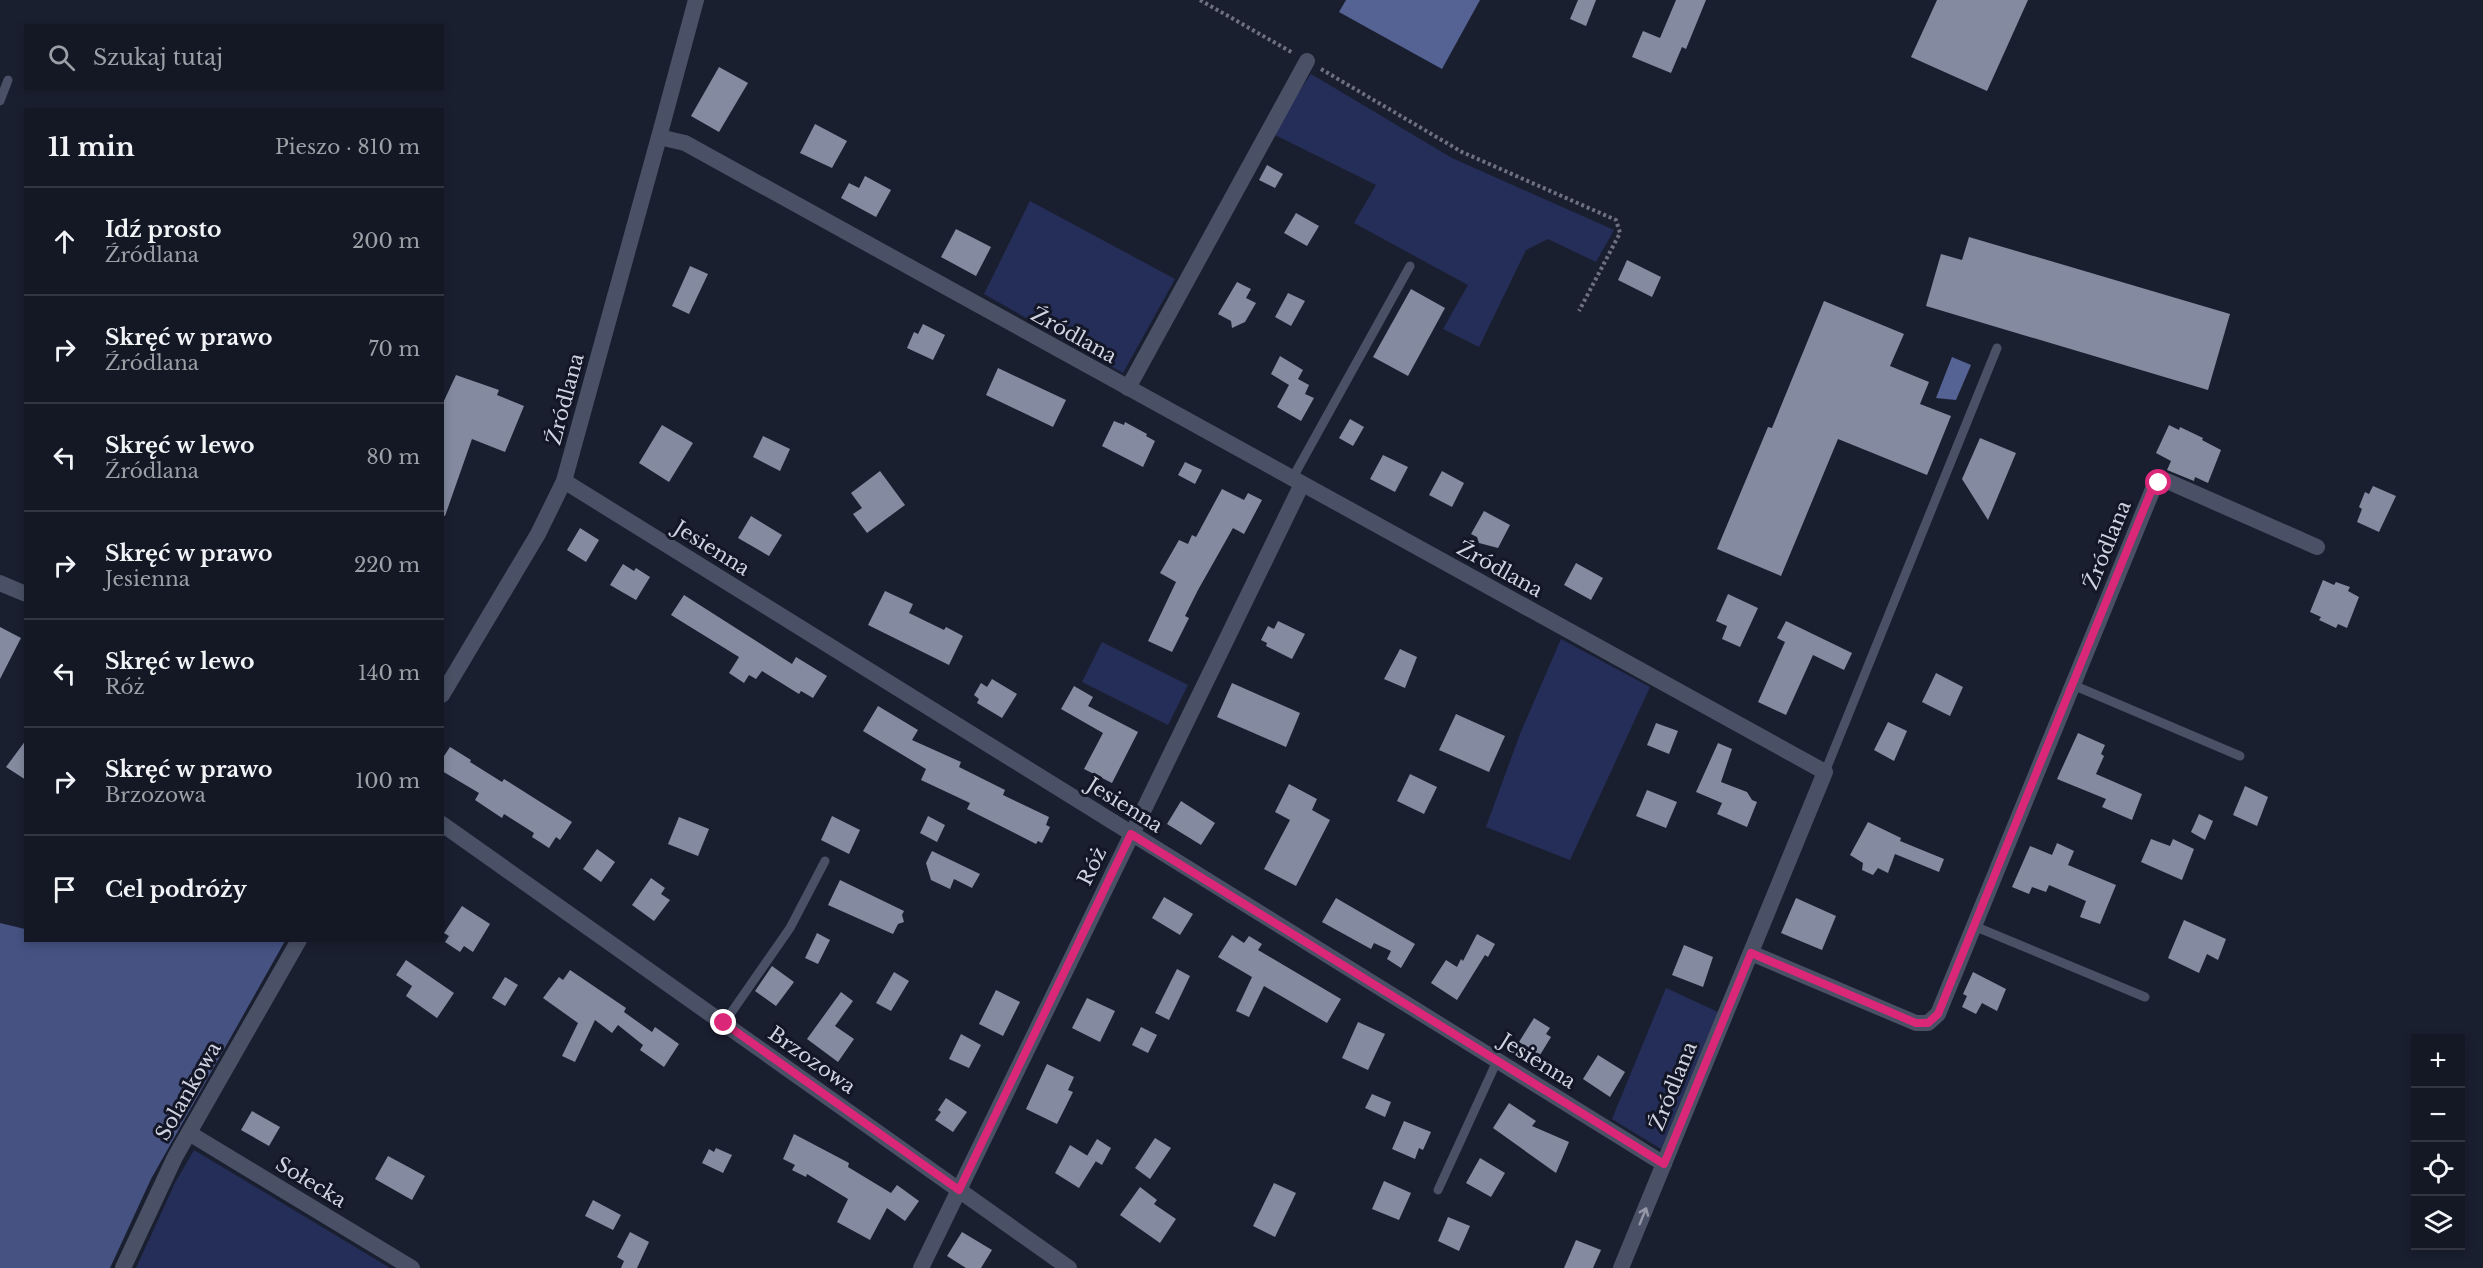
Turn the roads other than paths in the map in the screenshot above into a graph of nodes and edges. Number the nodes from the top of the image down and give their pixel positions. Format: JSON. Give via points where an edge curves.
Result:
{"nodes":[{"id":1,"x":696,"y":0,"type":"edge"},
{"id":2,"x":1307,"y":61,"type":"road end"},
{"id":3,"x":8,"y":80,"type":"dead end"},
{"id":4,"x":0,"y":101,"type":"edge"},
{"id":5,"x":659,"y":137,"type":"junction"},
{"id":6,"x":1410,"y":266,"type":"dead end"},
{"id":7,"x":1997,"y":348,"type":"dead end"},
{"id":8,"x":1128,"y":388,"type":"junction"},
{"id":9,"x":564,"y":481,"type":"junction"},
{"id":10,"x":1297,"y":481,"type":"junction"},
{"id":11,"x":2317,"y":547,"type":"dead end"},
{"id":12,"x":0,"y":583,"type":"edge"},
{"id":13,"x":24,"y":593,"type":"edge"},
{"id":14,"x":2073,"y":685,"type":"junction"},
{"id":15,"x":444,"y":692,"type":"edge"},
{"id":16,"x":2240,"y":756,"type":"dead end"},
{"id":17,"x":1825,"y":772,"type":"junction"},
{"id":18,"x":444,"y":825,"type":"edge"},
{"id":19,"x":1131,"y":834,"type":"junction"},
{"id":20,"x":825,"y":861,"type":"dead end"},
{"id":21,"x":1974,"y":926,"type":"junction"},
{"id":22,"x":298,"y":942,"type":"edge"},
{"id":23,"x":1751,"y":953,"type":"junction"},
{"id":24,"x":2145,"y":997,"type":"dead end"},
{"id":25,"x":724,"y":1023,"type":"junction"},
{"id":26,"x":1497,"y":1061,"type":"junction"},
{"id":27,"x":189,"y":1133,"type":"junction"},
{"id":28,"x":1664,"y":1164,"type":"junction"},
{"id":29,"x":959,"y":1190,"type":"junction"},
{"id":30,"x":1438,"y":1190,"type":"dead end"},
{"id":31,"x":123,"y":1268,"type":"edge"},
{"id":32,"x":412,"y":1268,"type":"edge"},
{"id":33,"x":921,"y":1268,"type":"edge"},
{"id":34,"x":1069,"y":1268,"type":"edge"},
{"id":35,"x":1621,"y":1268,"type":"edge"}],
"edges":[{"from":1,"to":5,"type":"street"},
{"from":2,"to":8,"type":"street"},
{"from":3,"to":4,"type":"lane"},
{"from":5,"to":8,"type":"street","name":"Źródlana","via":[[685,143]]},
{"from":5,"to":9,"type":"street","name":"Źródlana"},
{"from":6,"to":10,"type":"lane"},
{"from":7,"to":17,"type":"lane"},
{"from":8,"to":10,"type":"street","name":"Źródlana"},
{"from":9,"to":15,"type":"street","name":"Źródlana","via":[[538,534]]},
{"from":9,"to":19,"type":"street","name":"Jesienna"},
{"from":10,"to":17,"type":"street","name":"Źródlana"},
{"from":10,"to":19,"type":"street","name":"Róż"},
{"from":11,"to":14,"type":"street","name":"Źródlana","via":[[2167,481],[2159,483],[2152,489]]},
{"from":12,"to":13,"type":"street"},
{"from":14,"to":16,"type":"lane"},
{"from":14,"to":21,"type":"street","name":"Źródlana"},
{"from":17,"to":23,"type":"street","name":"Źródlana"},
{"from":18,"to":25,"type":"street","name":"Brzozowa"},
{"from":19,"to":26,"type":"street","name":"Jesienna"},
{"from":19,"to":29,"type":"street","name":"Róż"},
{"from":20,"to":25,"type":"lane","via":[[790,928]]},
{"from":21,"to":23,"type":"street","name":"Źródlana","via":[[1938,1014],[1928,1023],[1916,1023]]},
{"from":21,"to":24,"type":"lane"},
{"from":22,"to":27,"type":"street","name":"Solankowa"},
{"from":23,"to":28,"type":"street","name":"Źródlana"},
{"from":25,"to":29,"type":"street","name":"Brzozowa"},
{"from":26,"to":28,"type":"street","name":"Jesienna"},
{"from":26,"to":30,"type":"lane"},
{"from":27,"to":31,"type":"street","name":"Solankowa"},
{"from":27,"to":32,"type":"street","name":"Sołecka"},
{"from":35,"to":28,"type":"street","name":"Źródlana","one_way":true},
{"from":29,"to":33,"type":"street","name":"Róż"},
{"from":29,"to":34,"type":"street","name":"Brzozowa"}]}
